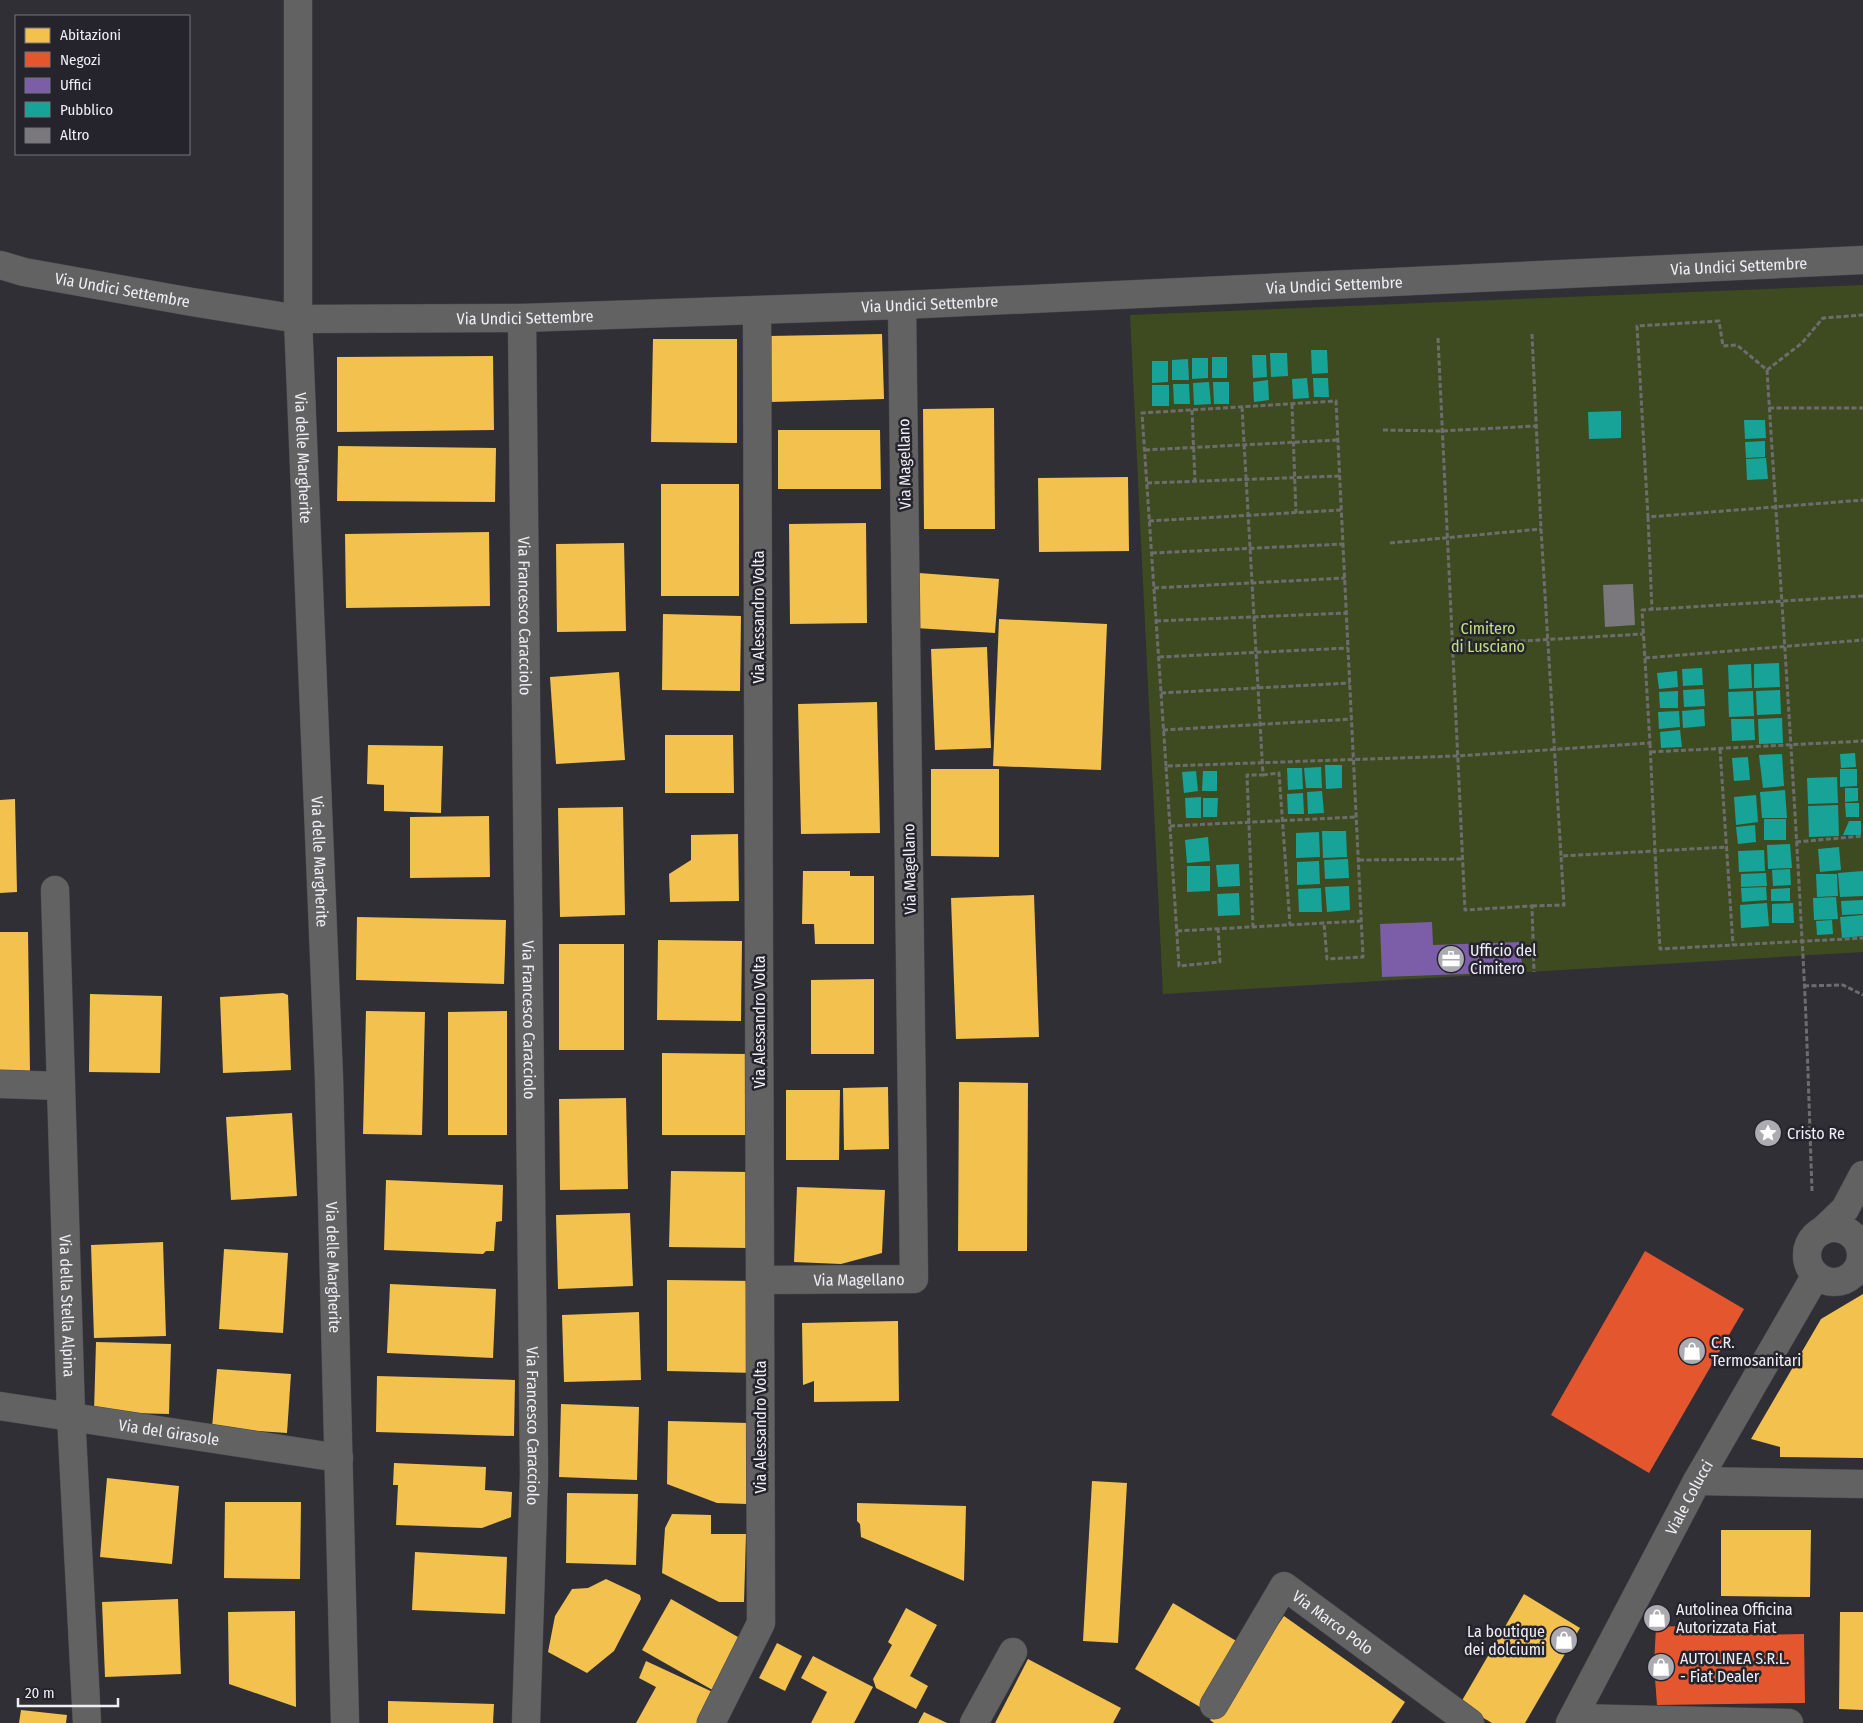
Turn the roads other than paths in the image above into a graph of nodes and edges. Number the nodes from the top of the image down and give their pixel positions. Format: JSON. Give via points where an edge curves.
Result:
{"nodes":[{"id":1,"x":298,"y":0,"type":"edge"},
{"id":2,"x":1863,"y":260,"type":"edge"},
{"id":3,"x":0,"y":265,"type":"edge"},
{"id":4,"x":902,"y":305,"type":"junction"},
{"id":5,"x":757,"y":310,"type":"junction"},
{"id":6,"x":522,"y":318,"type":"junction"},
{"id":7,"x":298,"y":319,"type":"junction"},
{"id":8,"x":55,"y":890,"type":"dead end"},
{"id":9,"x":0,"y":1084,"type":"edge"},
{"id":10,"x":61,"y":1086,"type":"junction"},
{"id":11,"x":1863,"y":1175,"type":"edge"},
{"id":12,"x":1822,"y":1231,"type":"junction"},
{"id":13,"x":1862,"y":1253,"type":"edge"},
{"id":14,"x":1816,"y":1276,"type":"junction"},
{"id":15,"x":760,"y":1280,"type":"junction"},
{"id":16,"x":0,"y":1406,"type":"edge"},
{"id":17,"x":71,"y":1415,"type":"junction"},
{"id":18,"x":339,"y":1458,"type":"junction"},
{"id":19,"x":1697,"y":1481,"type":"junction"},
{"id":20,"x":1863,"y":1484,"type":"edge"},
{"id":21,"x":1013,"y":1652,"type":"dead end"},
{"id":22,"x":1214,"y":1705,"type":"dead end"},
{"id":23,"x":1571,"y":1721,"type":"edge"},
{"id":24,"x":88,"y":1723,"type":"edge"},
{"id":25,"x":345,"y":1723,"type":"edge"},
{"id":26,"x":526,"y":1723,"type":"edge"},
{"id":27,"x":711,"y":1723,"type":"edge"},
{"id":28,"x":974,"y":1723,"type":"edge"},
{"id":29,"x":1470,"y":1723,"type":"edge"},
{"id":30,"x":1789,"y":1723,"type":"edge"}],
"edges":[{"from":1,"to":7,"type":"street","name":"Via delle Margherite"},
{"from":2,"to":4,"type":"street","name":"Via Undici Settembre"},
{"from":3,"to":7,"type":"street","name":"Via Undici Settembre","via":[[24,272]]},
{"from":4,"to":5,"type":"street","name":"Via Undici Settembre"},
{"from":4,"to":15,"type":"street","name":"Via Magellano","via":[[914,1279]]},
{"from":5,"to":6,"type":"street","name":"Via Undici Settembre"},
{"from":5,"to":15,"type":"street","name":"Via Alessandro Volta"},
{"from":6,"to":7,"type":"street","name":"Via Undici Settembre"},
{"from":6,"to":26,"type":"street","name":"Via Francesco Caracciolo","via":[[534,1465]]},
{"from":7,"to":18,"type":"street","name":"Via delle Margherite","via":[[329,1078]]},
{"from":8,"to":10,"type":"street","name":"Via della Stella Alpina"},
{"from":9,"to":10,"type":"street"},
{"from":10,"to":17,"type":"street","name":"Via della Stella Alpina"},
{"from":11,"to":12,"type":"street","via":[[1845,1208]]},
{"from":12,"to":13,"type":"street","via":[[1831,1228],[1848,1232]]},
{"from":12,"to":14,"type":"street","via":[[1812,1240],[1807,1251]]},
{"from":13,"to":14,"type":"street","via":[[1856,1271],[1850,1277],[1833,1282]]},
{"from":14,"to":19,"type":"street","name":"Viale Colucci"},
{"from":15,"to":27,"type":"street","name":"Via Alessandro Volta","via":[[761,1623]]},
{"from":16,"to":17,"type":"street","name":"Via del Girasole"},
{"from":17,"to":18,"type":"street","name":"Via del Girasole"},
{"from":17,"to":24,"type":"street","name":"Via della Stella Alpina"},
{"from":18,"to":25,"type":"street","name":"Via delle Margherite"},
{"from":19,"to":20,"type":"street"},
{"from":19,"to":23,"type":"street","name":"Viale Colucci"},
{"from":21,"to":28,"type":"street"},
{"from":22,"to":29,"type":"street","name":"Via Marco Polo","via":[[1284,1586]]},
{"from":23,"to":30,"type":"street"}]}
